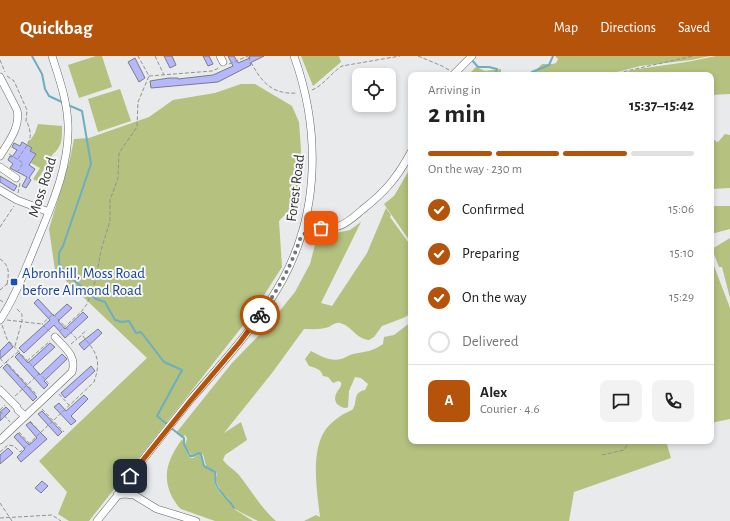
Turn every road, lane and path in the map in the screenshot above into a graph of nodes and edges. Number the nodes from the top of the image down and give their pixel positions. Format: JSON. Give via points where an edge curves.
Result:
{"nodes":[{"id":1,"x":52,"y":56,"type":"edge"},
{"id":2,"x":138,"y":56,"type":"edge"},
{"id":3,"x":155,"y":56,"type":"edge"},
{"id":4,"x":248,"y":56,"type":"edge"},
{"id":5,"x":294,"y":56,"type":"edge"},
{"id":6,"x":400,"y":56,"type":"edge"},
{"id":7,"x":418,"y":56,"type":"edge"},
{"id":8,"x":472,"y":56,"type":"edge"},
{"id":9,"x":693,"y":56,"type":"edge"},
{"id":10,"x":0,"y":60,"type":"edge"},
{"id":11,"x":222,"y":63,"type":"edge"},
{"id":12,"x":451,"y":72,"type":"edge"},
{"id":13,"x":456,"y":72,"type":"edge"},
{"id":14,"x":622,"y":72,"type":"edge"},
{"id":15,"x":165,"y":75,"type":"junction"},
{"id":16,"x":149,"y":76,"type":"junction"},
{"id":17,"x":0,"y":77,"type":"edge"},
{"id":18,"x":312,"y":90,"type":"dead end"},
{"id":19,"x":298,"y":93,"type":"dead end"},
{"id":20,"x":18,"y":122,"type":"junction"},
{"id":21,"x":26,"y":122,"type":"junction"},
{"id":22,"x":0,"y":156,"type":"edge"},
{"id":23,"x":408,"y":157,"type":"edge"},
{"id":24,"x":18,"y":159,"type":"dead end"},
{"id":25,"x":0,"y":167,"type":"edge"},
{"id":26,"x":16,"y":178,"type":"dead end"},
{"id":27,"x":0,"y":190,"type":"edge"},
{"id":28,"x":17,"y":200,"type":"junction"},
{"id":29,"x":49,"y":212,"type":"junction"},
{"id":30,"x":307,"y":213,"type":"junction"},
{"id":31,"x":0,"y":227,"type":"edge"},
{"id":32,"x":322,"y":228,"type":"junction"},
{"id":33,"x":301,"y":236,"type":"junction"},
{"id":34,"x":0,"y":259,"type":"edge"},
{"id":35,"x":7,"y":284,"type":"junction"},
{"id":36,"x":18,"y":286,"type":"junction"},
{"id":37,"x":0,"y":290,"type":"edge"},
{"id":38,"x":0,"y":300,"type":"edge"},
{"id":39,"x":4,"y":302,"type":"dead end"},
{"id":40,"x":17,"y":309,"type":"dead end"},
{"id":41,"x":0,"y":320,"type":"edge"},
{"id":42,"x":12,"y":321,"type":"dead end"},
{"id":43,"x":22,"y":321,"type":"junction"},
{"id":44,"x":42,"y":324,"type":"junction"},
{"id":45,"x":65,"y":327,"type":"junction"},
{"id":46,"x":87,"y":330,"type":"dead end"},
{"id":47,"x":82,"y":335,"type":"junction"},
{"id":48,"x":55,"y":337,"type":"junction"},
{"id":49,"x":15,"y":347,"type":"junction"},
{"id":50,"x":18,"y":351,"type":"junction"},
{"id":51,"x":0,"y":358,"type":"edge"},
{"id":52,"x":27,"y":361,"type":"junction"},
{"id":53,"x":5,"y":363,"type":"junction"},
{"id":54,"x":0,"y":368,"type":"edge"},
{"id":55,"x":40,"y":374,"type":"junction"},
{"id":56,"x":28,"y":385,"type":"junction"},
{"id":57,"x":0,"y":390,"type":"edge"},
{"id":58,"x":54,"y":390,"type":"junction"},
{"id":59,"x":10,"y":400,"type":"junction"},
{"id":60,"x":40,"y":402,"type":"junction"},
{"id":61,"x":70,"y":405,"type":"junction"},
{"id":62,"x":0,"y":410,"type":"edge"},
{"id":63,"x":25,"y":416,"type":"junction"},
{"id":64,"x":53,"y":421,"type":"junction"},
{"id":65,"x":14,"y":426,"type":"junction"},
{"id":66,"x":41,"y":432,"type":"junction"},
{"id":67,"x":64,"y":432,"type":"dead end"},
{"id":68,"x":0,"y":440,"type":"edge"},
{"id":69,"x":29,"y":444,"type":"junction"},
{"id":70,"x":627,"y":444,"type":"edge"},
{"id":71,"x":0,"y":452,"type":"edge"},
{"id":72,"x":602,"y":455,"type":"dead end"},
{"id":73,"x":130,"y":476,"type":"junction"},
{"id":74,"x":133,"y":495,"type":"junction"},
{"id":75,"x":117,"y":496,"type":"junction"},
{"id":76,"x":0,"y":503,"type":"edge"},
{"id":77,"x":10,"y":517,"type":"junction"},
{"id":78,"x":0,"y":518,"type":"edge"},
{"id":79,"x":12,"y":521,"type":"edge"},
{"id":80,"x":61,"y":521,"type":"edge"},
{"id":81,"x":97,"y":521,"type":"edge"},
{"id":82,"x":196,"y":521,"type":"edge"}],
"edges":[{"from":1,"to":29,"type":"street","name":"Moss Road","via":[[63,88],[68,140]]},
{"from":2,"to":16,"type":"path"},
{"from":3,"to":15,"type":"path"},
{"from":4,"to":11,"type":"path"},
{"from":4,"to":19,"type":"path","via":[[264,83],[274,90],[289,94]]},
{"from":5,"to":30,"type":"street","name":"Forest Road","via":[[306,94],[312,132],[312,173]]},
{"from":6,"to":18,"type":"path","via":[[342,66]]},
{"from":7,"to":12,"type":"path"},
{"from":8,"to":13,"type":"street"},
{"from":9,"to":14,"type":"path"},
{"from":10,"to":21,"type":"path","via":[[6,75],[14,81],[27,110]]},
{"from":11,"to":15,"type":"path","via":[[212,71]]},
{"from":15,"to":16,"type":"path"},
{"from":16,"to":45,"type":"path","via":[[138,102],[137,127],[119,153],[118,178],[110,200],[110,221],[100,250],[96,279],[87,304]]},
{"from":17,"to":20,"type":"street","via":[[17,110]]},
{"from":20,"to":21,"type":"path"},
{"from":20,"to":22,"type":"street"},
{"from":21,"to":24,"type":"path","via":[[31,139]]},
{"from":23,"to":32,"type":"street","via":[[391,184],[378,198],[343,224]]},
{"from":25,"to":26,"type":"street"},
{"from":27,"to":28,"type":"street"},
{"from":28,"to":29,"type":"street"},
{"from":28,"to":31,"type":"path"},
{"from":29,"to":36,"type":"street","name":"Moss Road"},
{"from":30,"to":32,"type":"street"},
{"from":30,"to":33,"type":"street","name":"Forest Road"},
{"from":32,"to":33,"type":"street","via":[[311,230]]},
{"from":33,"to":73,"type":"street","name":"Forest Road","via":[[283,279],[258,318]]},
{"from":34,"to":35,"type":"path","via":[[10,271]]},
{"from":35,"to":36,"type":"path"},
{"from":35,"to":37,"type":"path"},
{"from":36,"to":41,"type":"street","name":"Moss Road"},
{"from":38,"to":39,"type":"path"},
{"from":40,"to":43,"type":"path","via":[[22,314]]},
{"from":41,"to":49,"type":"path"},
{"from":42,"to":43,"type":"path"},
{"from":43,"to":44,"type":"path"},
{"from":43,"to":49,"type":"path"},
{"from":44,"to":45,"type":"path","via":[[53,314]]},
{"from":44,"to":48,"type":"path"},
{"from":45,"to":47,"type":"path","via":[[77,339]]},
{"from":45,"to":48,"type":"path"},
{"from":46,"to":47,"type":"path"},
{"from":47,"to":61,"type":"path","via":[[96,351],[97,373],[94,382]]},
{"from":48,"to":52,"type":"path"},
{"from":48,"to":58,"type":"street","via":[[71,356],[74,364],[72,372]]},
{"from":49,"to":50,"type":"path"},
{"from":50,"to":52,"type":"path"},
{"from":50,"to":53,"type":"path"},
{"from":51,"to":53,"type":"path"},
{"from":52,"to":55,"type":"path"},
{"from":53,"to":54,"type":"path"},
{"from":53,"to":56,"type":"path"},
{"from":55,"to":56,"type":"path"},
{"from":55,"to":58,"type":"path"},
{"from":56,"to":59,"type":"path"},
{"from":56,"to":60,"type":"path"},
{"from":57,"to":59,"type":"street"},
{"from":58,"to":60,"type":"street"},
{"from":58,"to":61,"type":"path"},
{"from":59,"to":62,"type":"path"},
{"from":59,"to":63,"type":"street"},
{"from":60,"to":63,"type":"street"},
{"from":60,"to":64,"type":"path"},
{"from":61,"to":64,"type":"path"},
{"from":62,"to":65,"type":"path"},
{"from":63,"to":65,"type":"street"},
{"from":63,"to":66,"type":"path"},
{"from":64,"to":66,"type":"path"},
{"from":64,"to":67,"type":"path"},
{"from":65,"to":68,"type":"street"},
{"from":65,"to":69,"type":"path"},
{"from":66,"to":69,"type":"path"},
{"from":69,"to":71,"type":"path","via":[[20,452],[14,446],[8,445]]},
{"from":70,"to":72,"type":"path","via":[[624,450]]},
{"from":73,"to":74,"type":"street"},
{"from":73,"to":75,"type":"street","name":"Forest Road"},
{"from":74,"to":75,"type":"street"},
{"from":74,"to":82,"type":"street","via":[[157,509]]},
{"from":75,"to":81,"type":"street","name":"Forest Road"},
{"from":76,"to":77,"type":"path"},
{"from":77,"to":78,"type":"path"},
{"from":77,"to":79,"type":"path"},
{"from":77,"to":80,"type":"path","via":[[52,515]]}]}
